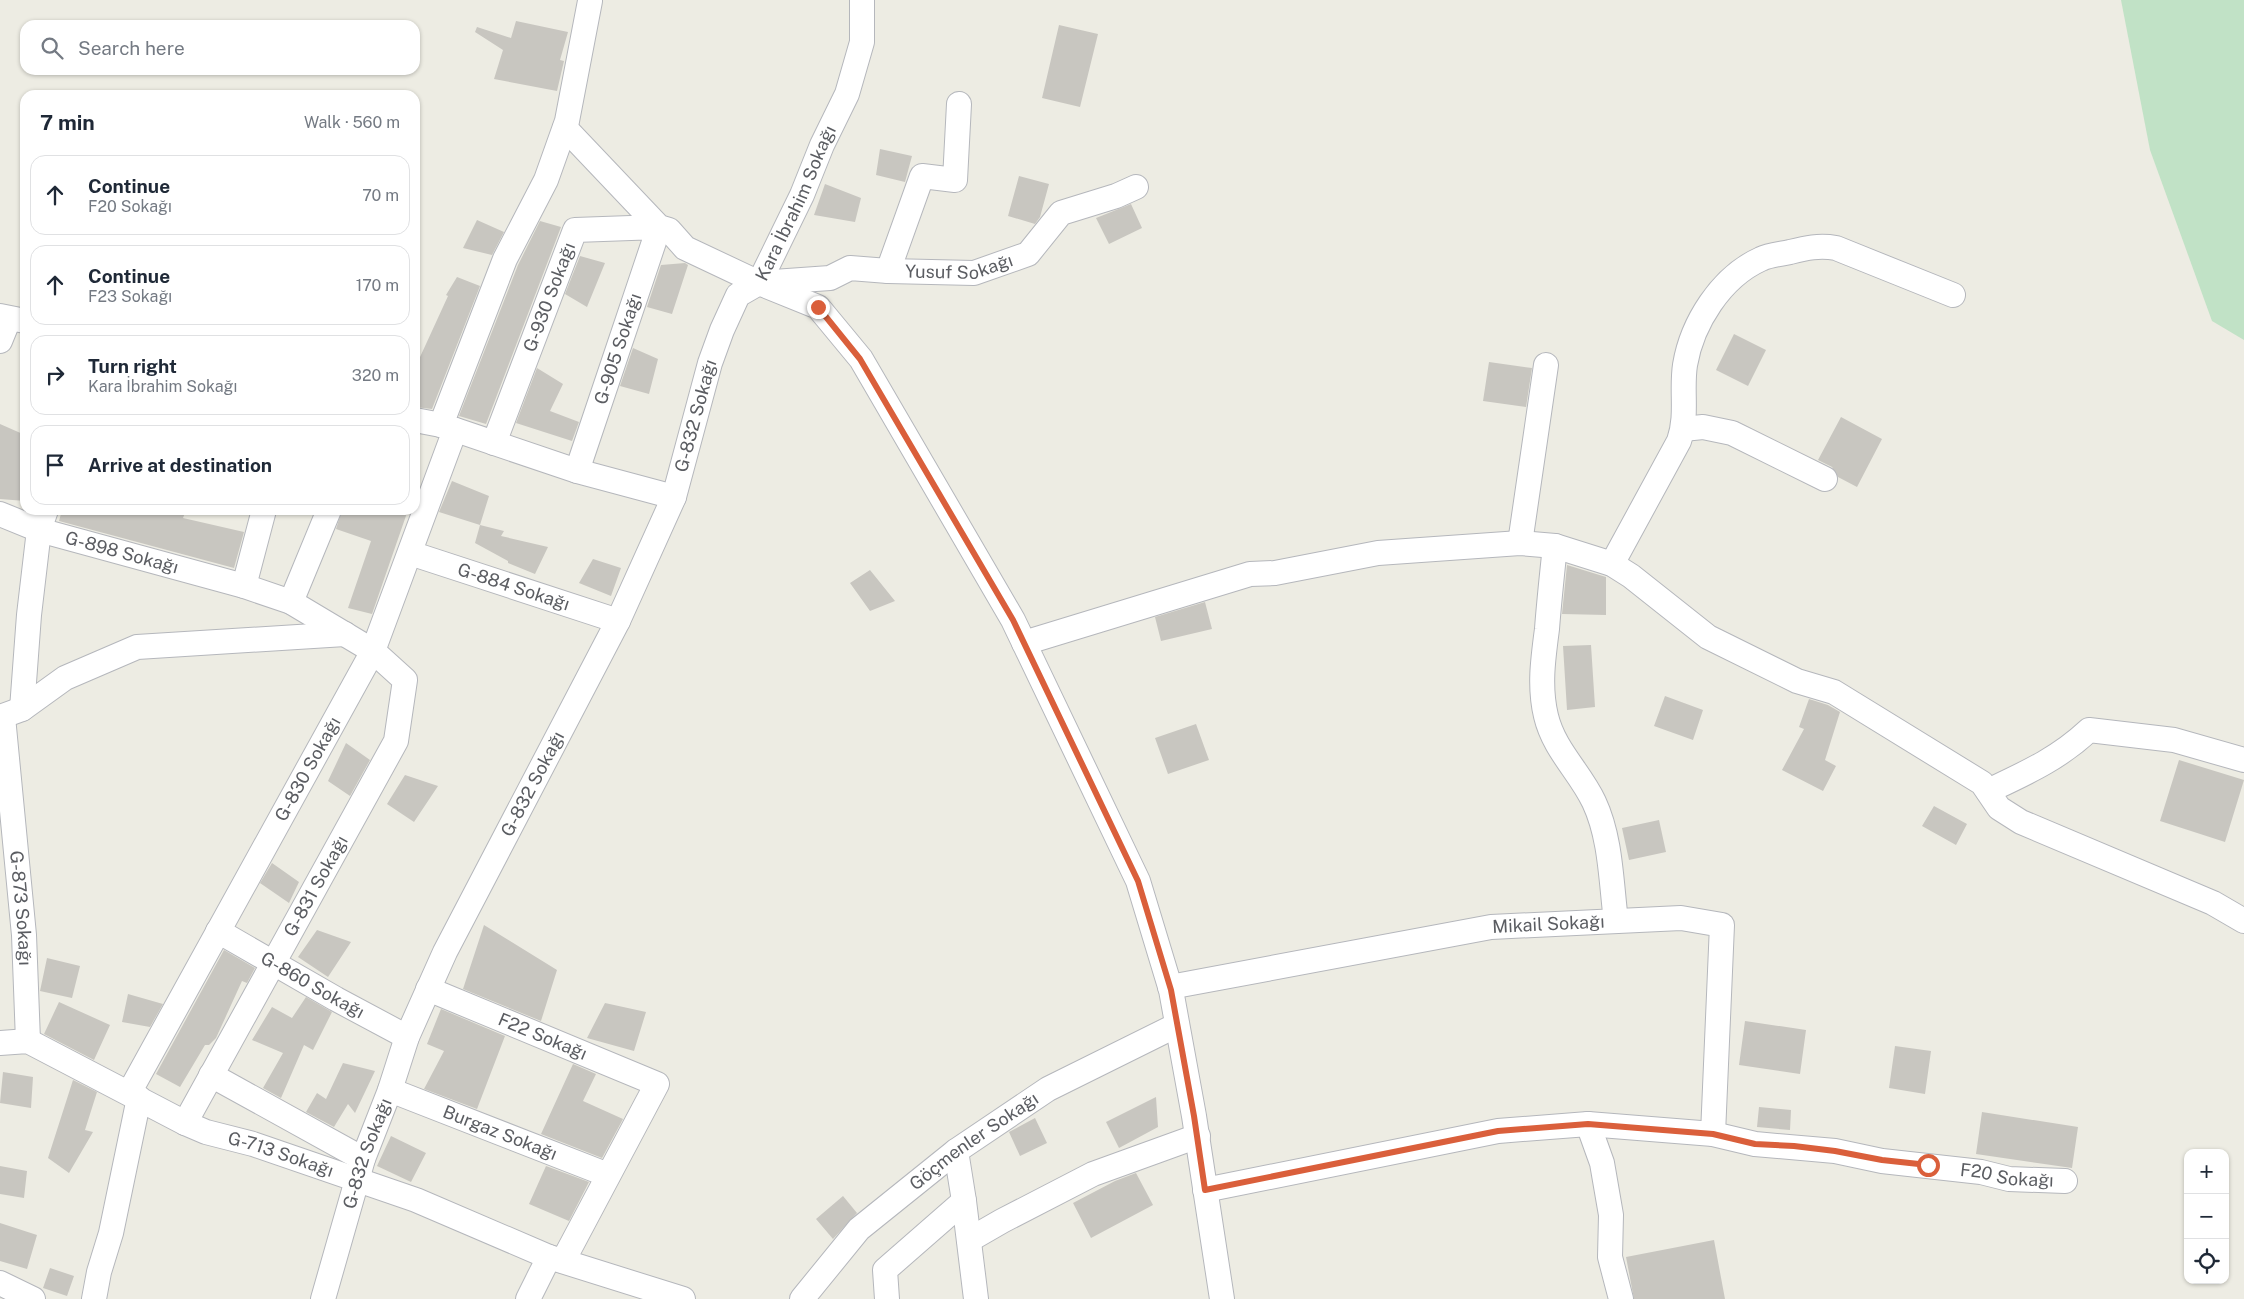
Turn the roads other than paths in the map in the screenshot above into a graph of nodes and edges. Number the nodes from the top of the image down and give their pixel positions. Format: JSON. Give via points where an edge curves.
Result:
{"nodes":[{"id":1,"x":862,"y":0,"type":"edge"},
{"id":2,"x":590,"y":1,"type":"edge"},
{"id":3,"x":959,"y":104,"type":"dead end"},
{"id":4,"x":565,"y":128,"type":"junction"},
{"id":5,"x":1136,"y":187,"type":"dead end"},
{"id":6,"x":659,"y":227,"type":"junction"},
{"id":7,"x":888,"y":271,"type":"junction"},
{"id":8,"x":759,"y":283,"type":"junction"},
{"id":9,"x":1953,"y":295,"type":"dead end"},
{"id":10,"x":11,"y":319,"type":"edge"},
{"id":11,"x":0,"y":341,"type":"edge"},
{"id":12,"x":1546,"y":365,"type":"dead end"},
{"id":13,"x":420,"y":421,"type":"edge"},
{"id":14,"x":448,"y":427,"type":"junction"},
{"id":15,"x":1683,"y":429,"type":"junction"},
{"id":16,"x":494,"y":443,"type":"junction"},
{"id":17,"x":577,"y":471,"type":"junction"},
{"id":18,"x":1825,"y":479,"type":"dead end"},
{"id":19,"x":674,"y":497,"type":"junction"},
{"id":20,"x":0,"y":514,"type":"edge"},
{"id":21,"x":263,"y":515,"type":"edge"},
{"id":22,"x":327,"y":515,"type":"edge"},
{"id":23,"x":42,"y":520,"type":"edge"},
{"id":24,"x":1520,"y":543,"type":"junction"},
{"id":25,"x":1555,"y":546,"type":"junction"},
{"id":26,"x":410,"y":552,"type":"junction"},
{"id":27,"x":1612,"y":564,"type":"junction"},
{"id":28,"x":244,"y":586,"type":"junction"},
{"id":29,"x":291,"y":602,"type":"junction"},
{"id":30,"x":618,"y":622,"type":"junction"},
{"id":31,"x":344,"y":634,"type":"junction"},
{"id":32,"x":1024,"y":643,"type":"junction"},
{"id":33,"x":373,"y":651,"type":"junction"},
{"id":34,"x":8,"y":714,"type":"edge"},
{"id":35,"x":2244,"y":760,"type":"edge"},
{"id":36,"x":1988,"y":791,"type":"junction"},
{"id":37,"x":1616,"y":921,"type":"junction"},
{"id":38,"x":2244,"y":921,"type":"edge"},
{"id":39,"x":218,"y":931,"type":"junction"},
{"id":40,"x":273,"y":963,"type":"junction"},
{"id":41,"x":1170,"y":987,"type":"junction"},
{"id":42,"x":428,"y":989,"type":"junction"},
{"id":43,"x":1178,"y":1026,"type":"junction"},
{"id":44,"x":407,"y":1037,"type":"junction"},
{"id":45,"x":28,"y":1041,"type":"junction"},
{"id":46,"x":0,"y":1043,"type":"edge"},
{"id":47,"x":211,"y":1075,"type":"junction"},
{"id":48,"x":390,"y":1090,"type":"junction"},
{"id":49,"x":134,"y":1096,"type":"junction"},
{"id":50,"x":184,"y":1123,"type":"junction"},
{"id":51,"x":1588,"y":1124,"type":"junction"},
{"id":52,"x":1713,"y":1134,"type":"junction"},
{"id":53,"x":1198,"y":1136,"type":"junction"},
{"id":54,"x":956,"y":1151,"type":"junction"},
{"id":55,"x":360,"y":1170,"type":"junction"},
{"id":56,"x":608,"y":1175,"type":"junction"},
{"id":57,"x":2065,"y":1181,"type":"dead end"},
{"id":58,"x":1205,"y":1190,"type":"junction"},
{"id":59,"x":964,"y":1201,"type":"junction"},
{"id":60,"x":969,"y":1240,"type":"junction"},
{"id":61,"x":556,"y":1259,"type":"junction"},
{"id":62,"x":0,"y":1283,"type":"edge"},
{"id":63,"x":32,"y":1299,"type":"edge"},
{"id":64,"x":94,"y":1299,"type":"edge"},
{"id":65,"x":323,"y":1299,"type":"edge"},
{"id":66,"x":528,"y":1299,"type":"edge"},
{"id":67,"x":682,"y":1299,"type":"edge"},
{"id":68,"x":802,"y":1299,"type":"edge"},
{"id":69,"x":887,"y":1299,"type":"edge"},
{"id":70,"x":976,"y":1299,"type":"edge"},
{"id":71,"x":1222,"y":1299,"type":"edge"},
{"id":72,"x":1621,"y":1299,"type":"edge"}],
"edges":[{"from":1,"to":8,"type":"street","name":"Kara İbrahim Sokağı","via":[[862,42],[847,94]]},
{"from":2,"to":4,"type":"street","name":"G-830 Sokağı"},
{"from":3,"to":7,"type":"street","via":[[955,180],[922,176]]},
{"from":4,"to":6,"type":"street"},
{"from":4,"to":14,"type":"street","name":"G-830 Sokağı","via":[[546,180],[505,259]]},
{"from":5,"to":7,"type":"street","name":"Yusuf Sokağı","via":[[1061,213],[1028,254],[974,273]]},
{"from":6,"to":8,"type":"street","via":[[669,230],[685,248]]},
{"from":6,"to":16,"type":"street","name":"G-930 Sokağı","via":[[575,230]]},
{"from":6,"to":17,"type":"street","name":"G-905 Sokağı"},
{"from":7,"to":8,"type":"street","name":"Yusuf Sokağı","via":[[850,268],[830,278]]},
{"from":8,"to":19,"type":"street","name":"G-832 Sokağı","via":[[738,295],[722,330]]},
{"from":8,"to":32,"type":"street","name":"Kara İbrahim Sokağı","via":[[818,307],[860,359]]},
{"from":9,"to":15,"type":"street","via":[[1836,248],[1821,246],[1762,259],[1746,268],[1720,291],[1698,325],[1685,366]]},
{"from":10,"to":11,"type":"street"},
{"from":12,"to":24,"type":"street"},
{"from":13,"to":14,"type":"street"},
{"from":14,"to":16,"type":"street"},
{"from":14,"to":26,"type":"street","name":"G-830 Sokağı"},
{"from":15,"to":18,"type":"street","via":[[1703,427],[1732,433]]},
{"from":15,"to":27,"type":"street"},
{"from":16,"to":17,"type":"street"},
{"from":17,"to":19,"type":"street"},
{"from":19,"to":30,"type":"street","name":"G-832 Sokağı"},
{"from":20,"to":23,"type":"street","name":"G-898 Sokağı"},
{"from":21,"to":28,"type":"street"},
{"from":22,"to":29,"type":"street"},
{"from":23,"to":28,"type":"street","name":"G-898 Sokağı"},
{"from":23,"to":34,"type":"street","name":"G-873 Sokağı","via":[[29,615]]},
{"from":24,"to":25,"type":"street"},
{"from":24,"to":32,"type":"street","via":[[1378,553],[1275,573],[1250,574]]},
{"from":25,"to":27,"type":"street"},
{"from":25,"to":37,"type":"street","via":[[1542,671],[1543,703],[1557,745],[1587,788],[1599,814],[1606,842]]},
{"from":26,"to":30,"type":"street","name":"G-884 Sokağı"},
{"from":26,"to":33,"type":"street","name":"G-830 Sokağı"},
{"from":27,"to":36,"type":"street","via":[[1708,636],[1796,681],[1834,692],[1982,783]]},
{"from":28,"to":29,"type":"street","name":"G-898 Sokağı"},
{"from":29,"to":31,"type":"street","name":"G-898 Sokağı"},
{"from":30,"to":42,"type":"street","name":"G-832 Sokağı"},
{"from":31,"to":33,"type":"street","name":"G-898 Sokağı"},
{"from":31,"to":34,"type":"street","via":[[137,647],[65,678]]},
{"from":32,"to":41,"type":"street","name":"Kara İbrahim Sokağı","via":[[1138,881]]},
{"from":33,"to":39,"type":"street","name":"G-830 Sokağı"},
{"from":33,"to":40,"type":"street","name":"G-831 Sokağı","via":[[405,680],[396,741]]},
{"from":34,"to":45,"type":"street","name":"G-873 Sokağı"},
{"from":35,"to":36,"type":"street","via":[[2174,740],[2089,730],[2070,749]]},
{"from":36,"to":38,"type":"street","via":[[2000,808],[2021,822],[2213,902]]},
{"from":37,"to":41,"type":"street","name":"Mikail Sokağı","via":[[1491,927]]},
{"from":37,"to":52,"type":"street","name":"Mikail Sokağı","via":[[1681,918],[1722,925]]},
{"from":39,"to":40,"type":"street","name":"G-860 Sokağı"},
{"from":39,"to":49,"type":"street","name":"G-830 Sokağı"},
{"from":40,"to":44,"type":"street","name":"G-860 Sokağı"},
{"from":40,"to":47,"type":"street","name":"G-831 Sokağı"},
{"from":41,"to":43,"type":"street","name":"Kara İbrahim Sokağı"},
{"from":42,"to":44,"type":"street","name":"G-832 Sokağı"},
{"from":42,"to":56,"type":"street","name":"F22 Sokağı","via":[[657,1084]]},
{"from":43,"to":53,"type":"street","name":"Kara İbrahim Sokağı"},
{"from":43,"to":54,"type":"street","name":"Göçmenler Sokağı","via":[[1048,1088]]},
{"from":44,"to":48,"type":"street","name":"G-832 Sokağı"},
{"from":45,"to":46,"type":"street"},
{"from":45,"to":49,"type":"street","name":"G-713 Sokağı"},
{"from":47,"to":50,"type":"street","name":"G-831 Sokağı"},
{"from":47,"to":55,"type":"street"},
{"from":48,"to":55,"type":"street","name":"G-832 Sokağı"},
{"from":48,"to":56,"type":"street","name":"Burgaz Sokağı"},
{"from":49,"to":50,"type":"street","name":"G-713 Sokağı"},
{"from":49,"to":64,"type":"street","name":"G-830 Sokağı","via":[[111,1232]]},
{"from":50,"to":55,"type":"street","name":"G-713 Sokağı","via":[[206,1132]]},
{"from":51,"to":52,"type":"street","name":"F20 Sokağı"},
{"from":51,"to":58,"type":"street","name":"F20 Sokağı","via":[[1498,1131]]},
{"from":51,"to":72,"type":"street","via":[[1602,1163],[1611,1214],[1610,1257]]},
{"from":52,"to":57,"type":"street","name":"F20 Sokağı","via":[[1755,1144],[1835,1151],[2009,1179]]},
{"from":53,"to":58,"type":"street","name":"Kara İbrahim Sokağı"},
{"from":53,"to":60,"type":"street","via":[[1092,1174]]},
{"from":54,"to":59,"type":"street"},
{"from":54,"to":68,"type":"street","name":"Göçmenler Sokağı","via":[[859,1229]]},
{"from":55,"to":61,"type":"street","name":"G-713 Sokağı","via":[[416,1200]]},
{"from":55,"to":65,"type":"street","name":"G-832 Sokağı"},
{"from":56,"to":61,"type":"street"},
{"from":58,"to":71,"type":"street","name":"Kara İbrahim Sokağı"},
{"from":59,"to":60,"type":"street"},
{"from":59,"to":69,"type":"street","via":[[885,1270]]},
{"from":60,"to":70,"type":"street"},
{"from":61,"to":66,"type":"street"},
{"from":61,"to":67,"type":"street","name":"G-713 Sokağı"},
{"from":62,"to":63,"type":"street"}]}
